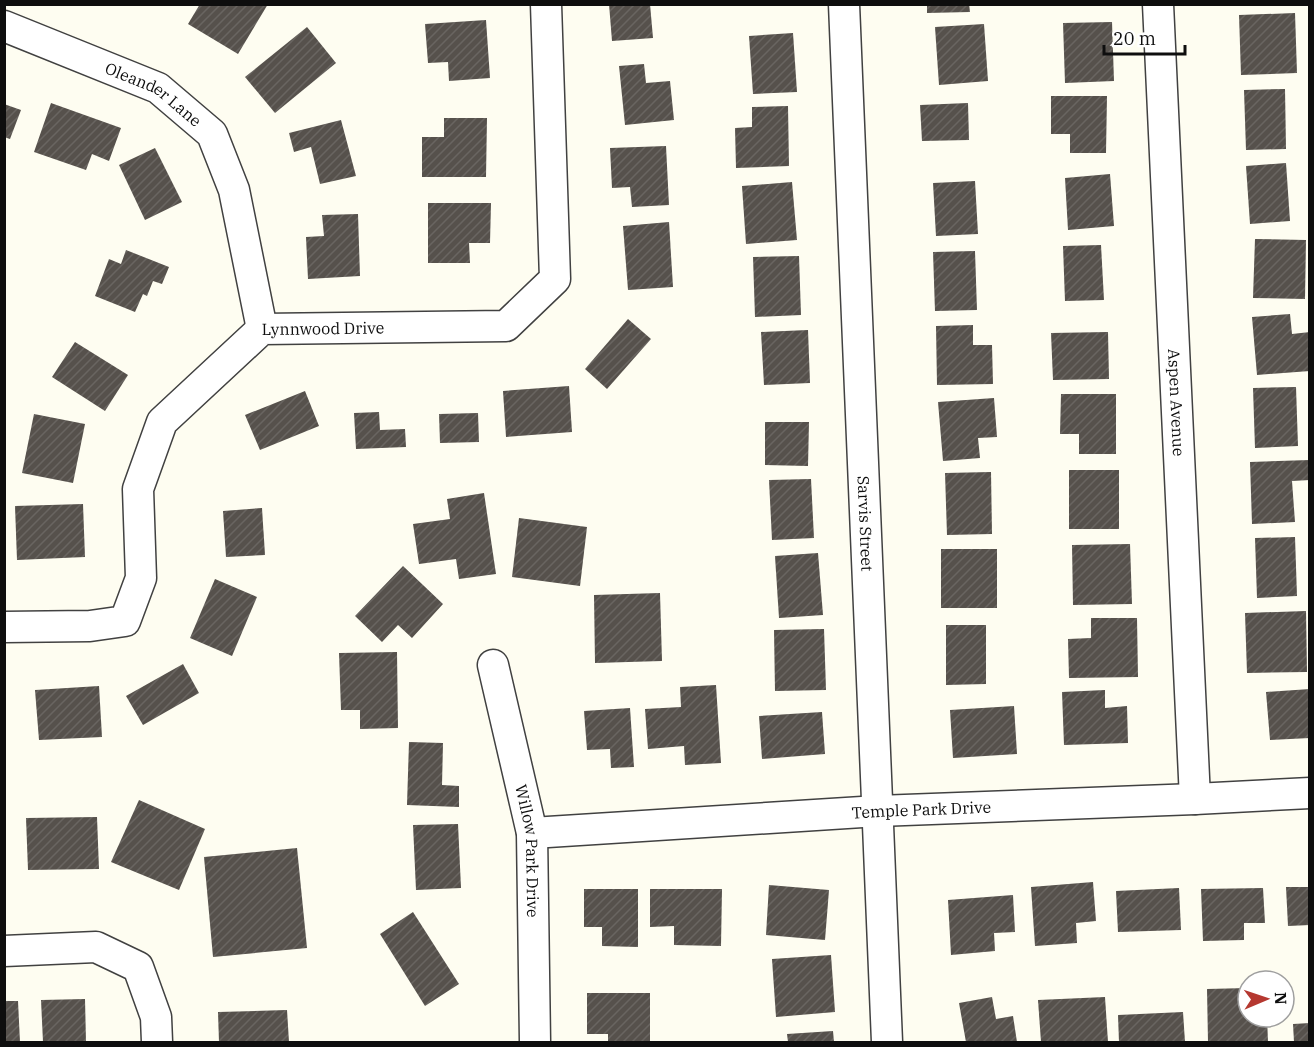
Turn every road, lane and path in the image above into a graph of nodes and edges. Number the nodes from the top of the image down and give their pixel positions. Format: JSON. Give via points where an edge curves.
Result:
{"nodes":[{"id":1,"x":546,"y":4,"type":"edge"},
{"id":2,"x":844,"y":4,"type":"edge"},
{"id":3,"x":1158,"y":4,"type":"edge"},
{"id":4,"x":4,"y":26,"type":"edge"},
{"id":5,"x":262,"y":329,"type":"junction"},
{"id":6,"x":4,"y":627,"type":"edge"},
{"id":7,"x":493,"y":665,"type":"dead end"},
{"id":8,"x":1310,"y":793,"type":"edge"},
{"id":9,"x":1195,"y":799,"type":"junction"},
{"id":10,"x":878,"y":811,"type":"junction"},
{"id":11,"x":532,"y":833,"type":"junction"},
{"id":12,"x":4,"y":951,"type":"edge"},
{"id":13,"x":157,"y":1042,"type":"edge"},
{"id":14,"x":535,"y":1042,"type":"edge"},
{"id":15,"x":887,"y":1042,"type":"edge"}],
"edges":[{"from":1,"to":5,"type":"street","name":"Lynnwood Drive","via":[[555,279],[506,326]]},
{"from":2,"to":10,"type":"street","name":"Sarvis Street"},
{"from":3,"to":9,"type":"street","name":"Aspen Avenue"},
{"from":4,"to":5,"type":"street","name":"Oleander Lane","via":[[158,88],[212,134],[234,190]]},
{"from":5,"to":6,"type":"street","name":"Lynnwood Drive","via":[[162,422],[138,489],[141,578],[125,621],[90,626]]},
{"from":7,"to":11,"type":"street","name":"Willow Park Drive"},
{"from":8,"to":9,"type":"street","name":"Temple Park Drive"},
{"from":9,"to":10,"type":"street","name":"Temple Park Drive"},
{"from":10,"to":11,"type":"street","name":"Temple Park Drive"},
{"from":10,"to":15,"type":"street","name":"Sarvis Street"},
{"from":11,"to":14,"type":"street","name":"Willow Park Drive"},
{"from":12,"to":13,"type":"street","via":[[96,947],[138,967],[156,1017]]}]}
